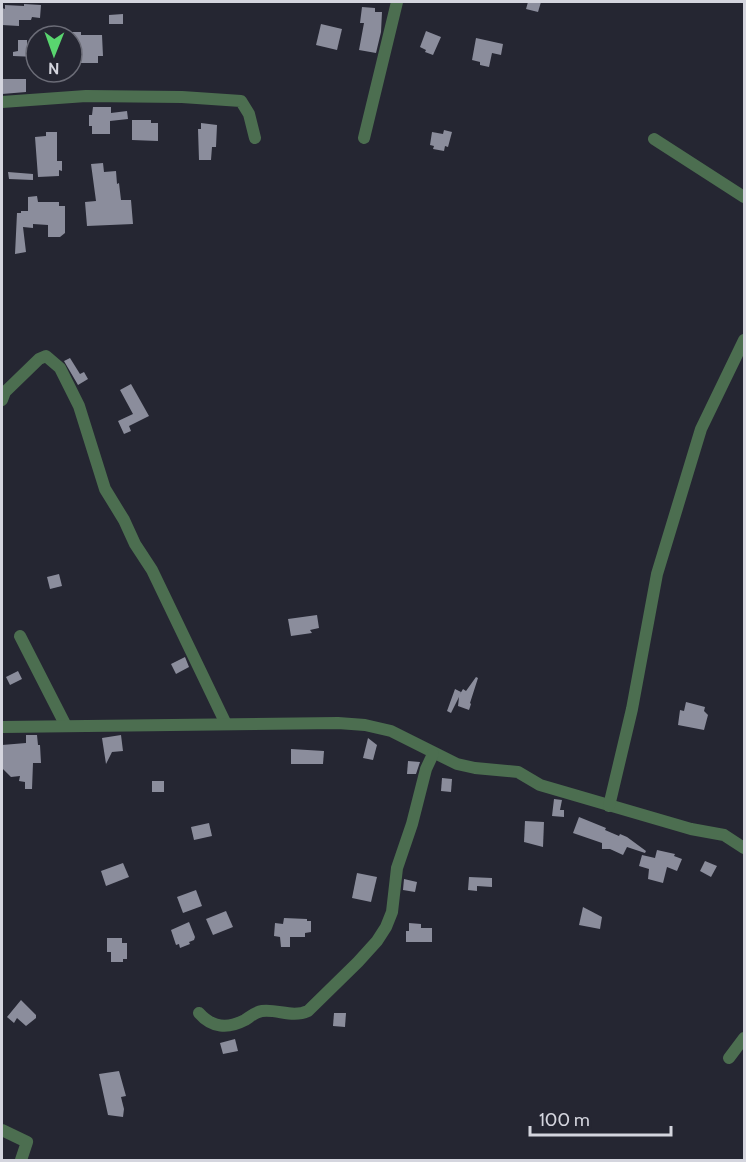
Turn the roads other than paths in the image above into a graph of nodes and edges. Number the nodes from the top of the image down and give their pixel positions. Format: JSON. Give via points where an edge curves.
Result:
{"nodes":[{"id":1,"x":397,"y":2,"type":"edge"},
{"id":2,"x":2,"y":102,"type":"edge"},
{"id":3,"x":255,"y":138,"type":"dead end"},
{"id":4,"x":364,"y":138,"type":"dead end"},
{"id":5,"x":654,"y":139,"type":"dead end"},
{"id":6,"x":744,"y":197,"type":"edge"},
{"id":7,"x":744,"y":340,"type":"edge"},
{"id":8,"x":2,"y":400,"type":"edge"},
{"id":9,"x":20,"y":636,"type":"dead end"},
{"id":10,"x":226,"y":724,"type":"junction"},
{"id":11,"x":66,"y":726,"type":"junction"},
{"id":12,"x":2,"y":727,"type":"edge"},
{"id":13,"x":434,"y":754,"type":"junction"},
{"id":14,"x":609,"y":806,"type":"junction"},
{"id":15,"x":744,"y":848,"type":"edge"},
{"id":16,"x":199,"y":1012,"type":"dead end"},
{"id":17,"x":744,"y":1038,"type":"edge"},
{"id":18,"x":729,"y":1058,"type":"dead end"},
{"id":19,"x":2,"y":1130,"type":"edge"},
{"id":20,"x":21,"y":1161,"type":"edge"}],
"edges":[{"from":1,"to":4,"type":"street"},
{"from":2,"to":3,"type":"street","via":[[86,96],[241,101]]},
{"from":5,"to":6,"type":"street"},
{"from":7,"to":14,"type":"street","via":[[701,429],[657,574]]},
{"from":8,"to":10,"type":"street","via":[[5,392],[39,359],[46,356],[60,368],[79,406],[105,489],[152,570]]},
{"from":9,"to":11,"type":"street"},
{"from":10,"to":11,"type":"street"},
{"from":10,"to":13,"type":"street","via":[[365,725],[391,731]]},
{"from":11,"to":12,"type":"street"},
{"from":13,"to":14,"type":"street","via":[[468,767],[519,772],[540,785]]},
{"from":13,"to":16,"type":"street","via":[[397,868],[392,912],[376,941],[308,1011],[299,1015],[261,1011],[224,1026],[209,1022]]},
{"from":14,"to":15,"type":"street","via":[[724,836]]},
{"from":17,"to":18,"type":"street"},
{"from":19,"to":20,"type":"street","via":[[27,1142]]}]}
